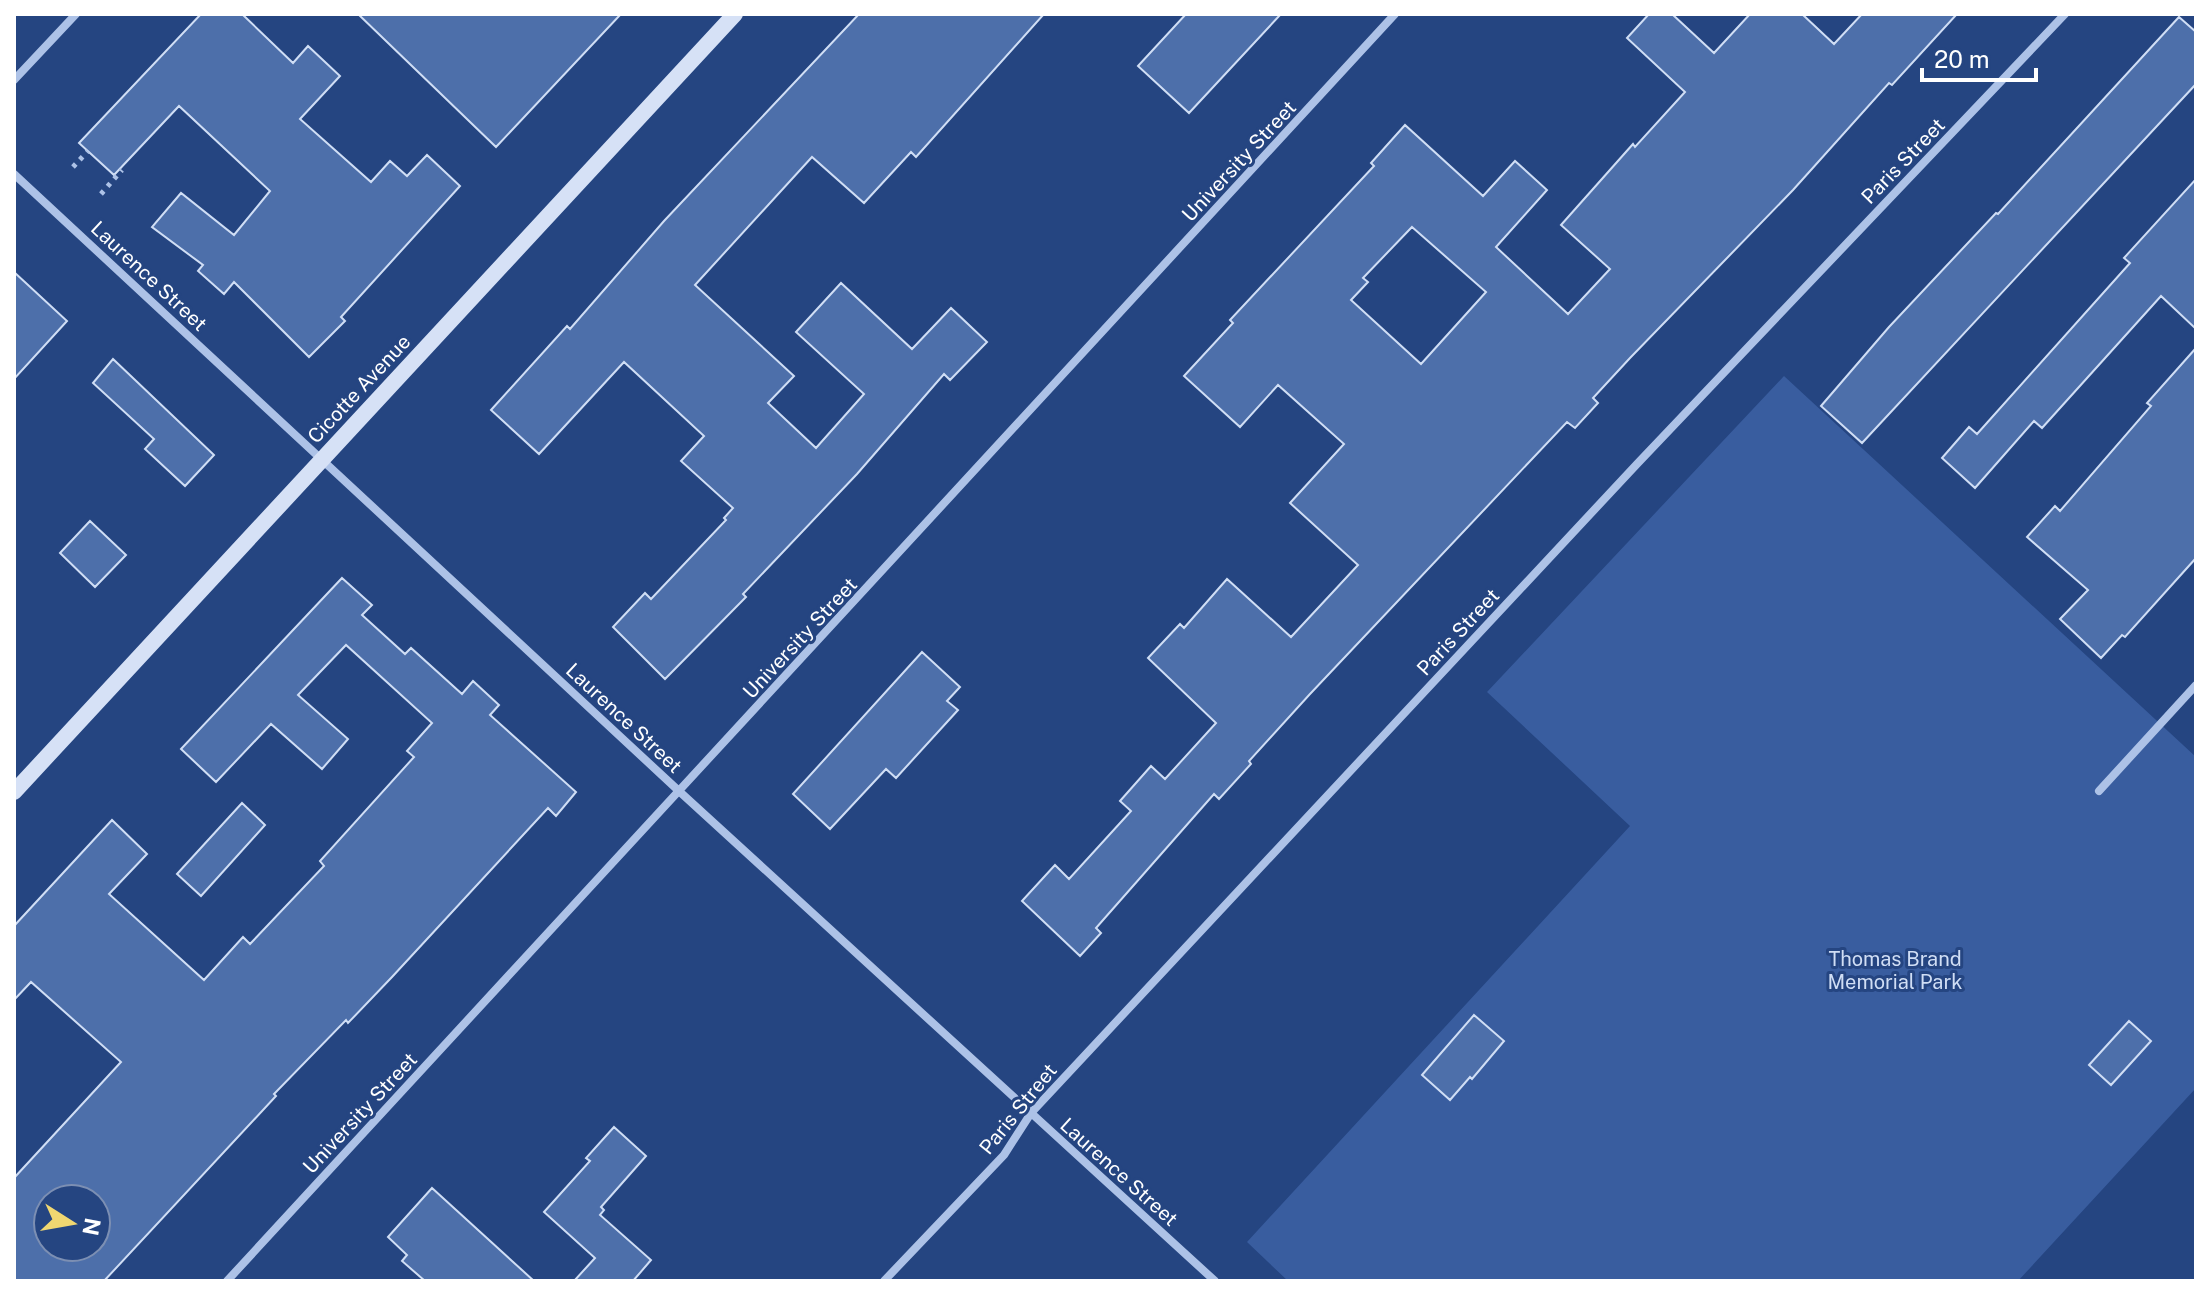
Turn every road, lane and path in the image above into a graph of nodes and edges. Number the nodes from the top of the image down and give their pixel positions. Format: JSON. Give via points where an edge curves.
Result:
{"nodes":[{"id":1,"x":76,"y":14,"type":"edge"},
{"id":2,"x":735,"y":14,"type":"edge"},
{"id":3,"x":1395,"y":14,"type":"edge"},
{"id":4,"x":2065,"y":14,"type":"edge"},
{"id":5,"x":14,"y":80,"type":"edge"},
{"id":6,"x":88,"y":151,"type":"dead end"},
{"id":7,"x":73,"y":167,"type":"dead end"},
{"id":8,"x":122,"y":170,"type":"dead end"},
{"id":9,"x":14,"y":174,"type":"edge"},
{"id":10,"x":101,"y":194,"type":"dead end"},
{"id":11,"x":321,"y":458,"type":"junction"},
{"id":12,"x":2196,"y":685,"type":"edge"},
{"id":13,"x":2099,"y":791,"type":"dead end"},
{"id":14,"x":14,"y":792,"type":"edge"},
{"id":15,"x":680,"y":792,"type":"junction"},
{"id":16,"x":1031,"y":1113,"type":"junction"},
{"id":17,"x":227,"y":1281,"type":"edge"},
{"id":18,"x":884,"y":1281,"type":"edge"},
{"id":19,"x":1215,"y":1281,"type":"edge"}],
"edges":[{"from":1,"to":5,"type":"street"},
{"from":2,"to":11,"type":"street","name":"Cicotte Avenue"},
{"from":3,"to":15,"type":"street","name":"University Street"},
{"from":4,"to":16,"type":"street","name":"Paris Street"},
{"from":6,"to":7,"type":"path"},
{"from":8,"to":10,"type":"path"},
{"from":9,"to":11,"type":"street","name":"Laurence Street"},
{"from":11,"to":14,"type":"street","name":"Cicotte Avenue"},
{"from":11,"to":15,"type":"street","name":"Laurence Street"},
{"from":12,"to":13,"type":"street"},
{"from":15,"to":16,"type":"street","name":"Laurence Street"},
{"from":15,"to":17,"type":"street","name":"University Street"},
{"from":16,"to":18,"type":"street","name":"Paris Street","via":[[1004,1155]]},
{"from":16,"to":19,"type":"street","name":"Laurence Street"}]}
